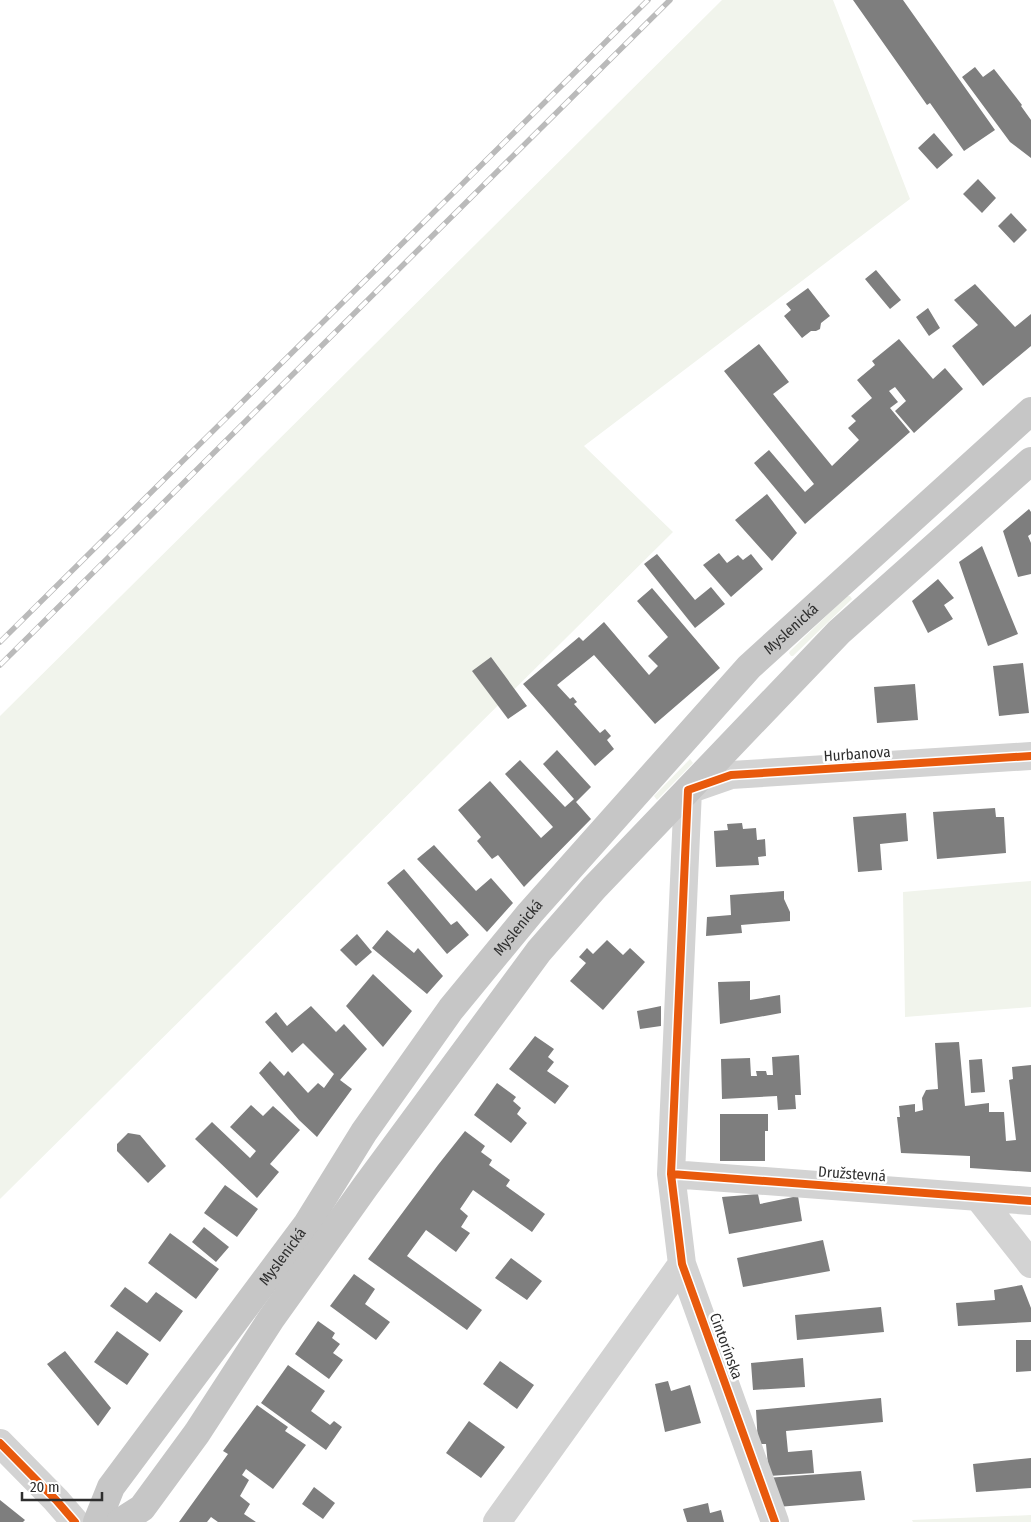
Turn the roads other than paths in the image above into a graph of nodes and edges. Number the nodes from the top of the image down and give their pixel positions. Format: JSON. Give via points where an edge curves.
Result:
{"nodes":[{"id":1,"x":1031,"y":411,"type":"edge"},
{"id":2,"x":1031,"y":461,"type":"edge"},
{"id":3,"x":1031,"y":756,"type":"edge"},
{"id":4,"x":688,"y":790,"type":"junction"},
{"id":5,"x":671,"y":1174,"type":"junction"},
{"id":6,"x":979,"y":1198,"type":"junction"},
{"id":7,"x":1031,"y":1201,"type":"edge"},
{"id":8,"x":682,"y":1264,"type":"junction"},
{"id":9,"x":1031,"y":1264,"type":"edge"},
{"id":10,"x":0,"y":1443,"type":"edge"},
{"id":11,"x":75,"y":1522,"type":"edge"},
{"id":12,"x":98,"y":1522,"type":"edge"},
{"id":13,"x":120,"y":1522,"type":"edge"},
{"id":14,"x":497,"y":1522,"type":"edge"},
{"id":15,"x":775,"y":1522,"type":"edge"}],
"edges":[{"from":1,"to":12,"type":"main road","name":"Myslenická","via":[[749,667],[530,913],[451,1009],[364,1132],[306,1224],[112,1487]]},
{"from":2,"to":4,"type":"main road","name":"Myslenická","via":[[839,632]]},
{"from":3,"to":4,"type":"street","name":"Hurbanova","via":[[731,775]]},
{"from":4,"to":5,"type":"street","name":"Cintorínska"},
{"from":4,"to":13,"type":"main road","name":"Myslenická","via":[[539,951],[276,1311],[197,1433],[142,1508]]},
{"from":5,"to":6,"type":"street","name":"Družstevná"},
{"from":5,"to":8,"type":"street","name":"Cintorínska"},
{"from":6,"to":7,"type":"street","name":"Družstevná"},
{"from":6,"to":9,"type":"street"},
{"from":8,"to":14,"type":"street"},
{"from":8,"to":15,"type":"street","name":"Cintorínska"},
{"from":10,"to":11,"type":"street"}]}
